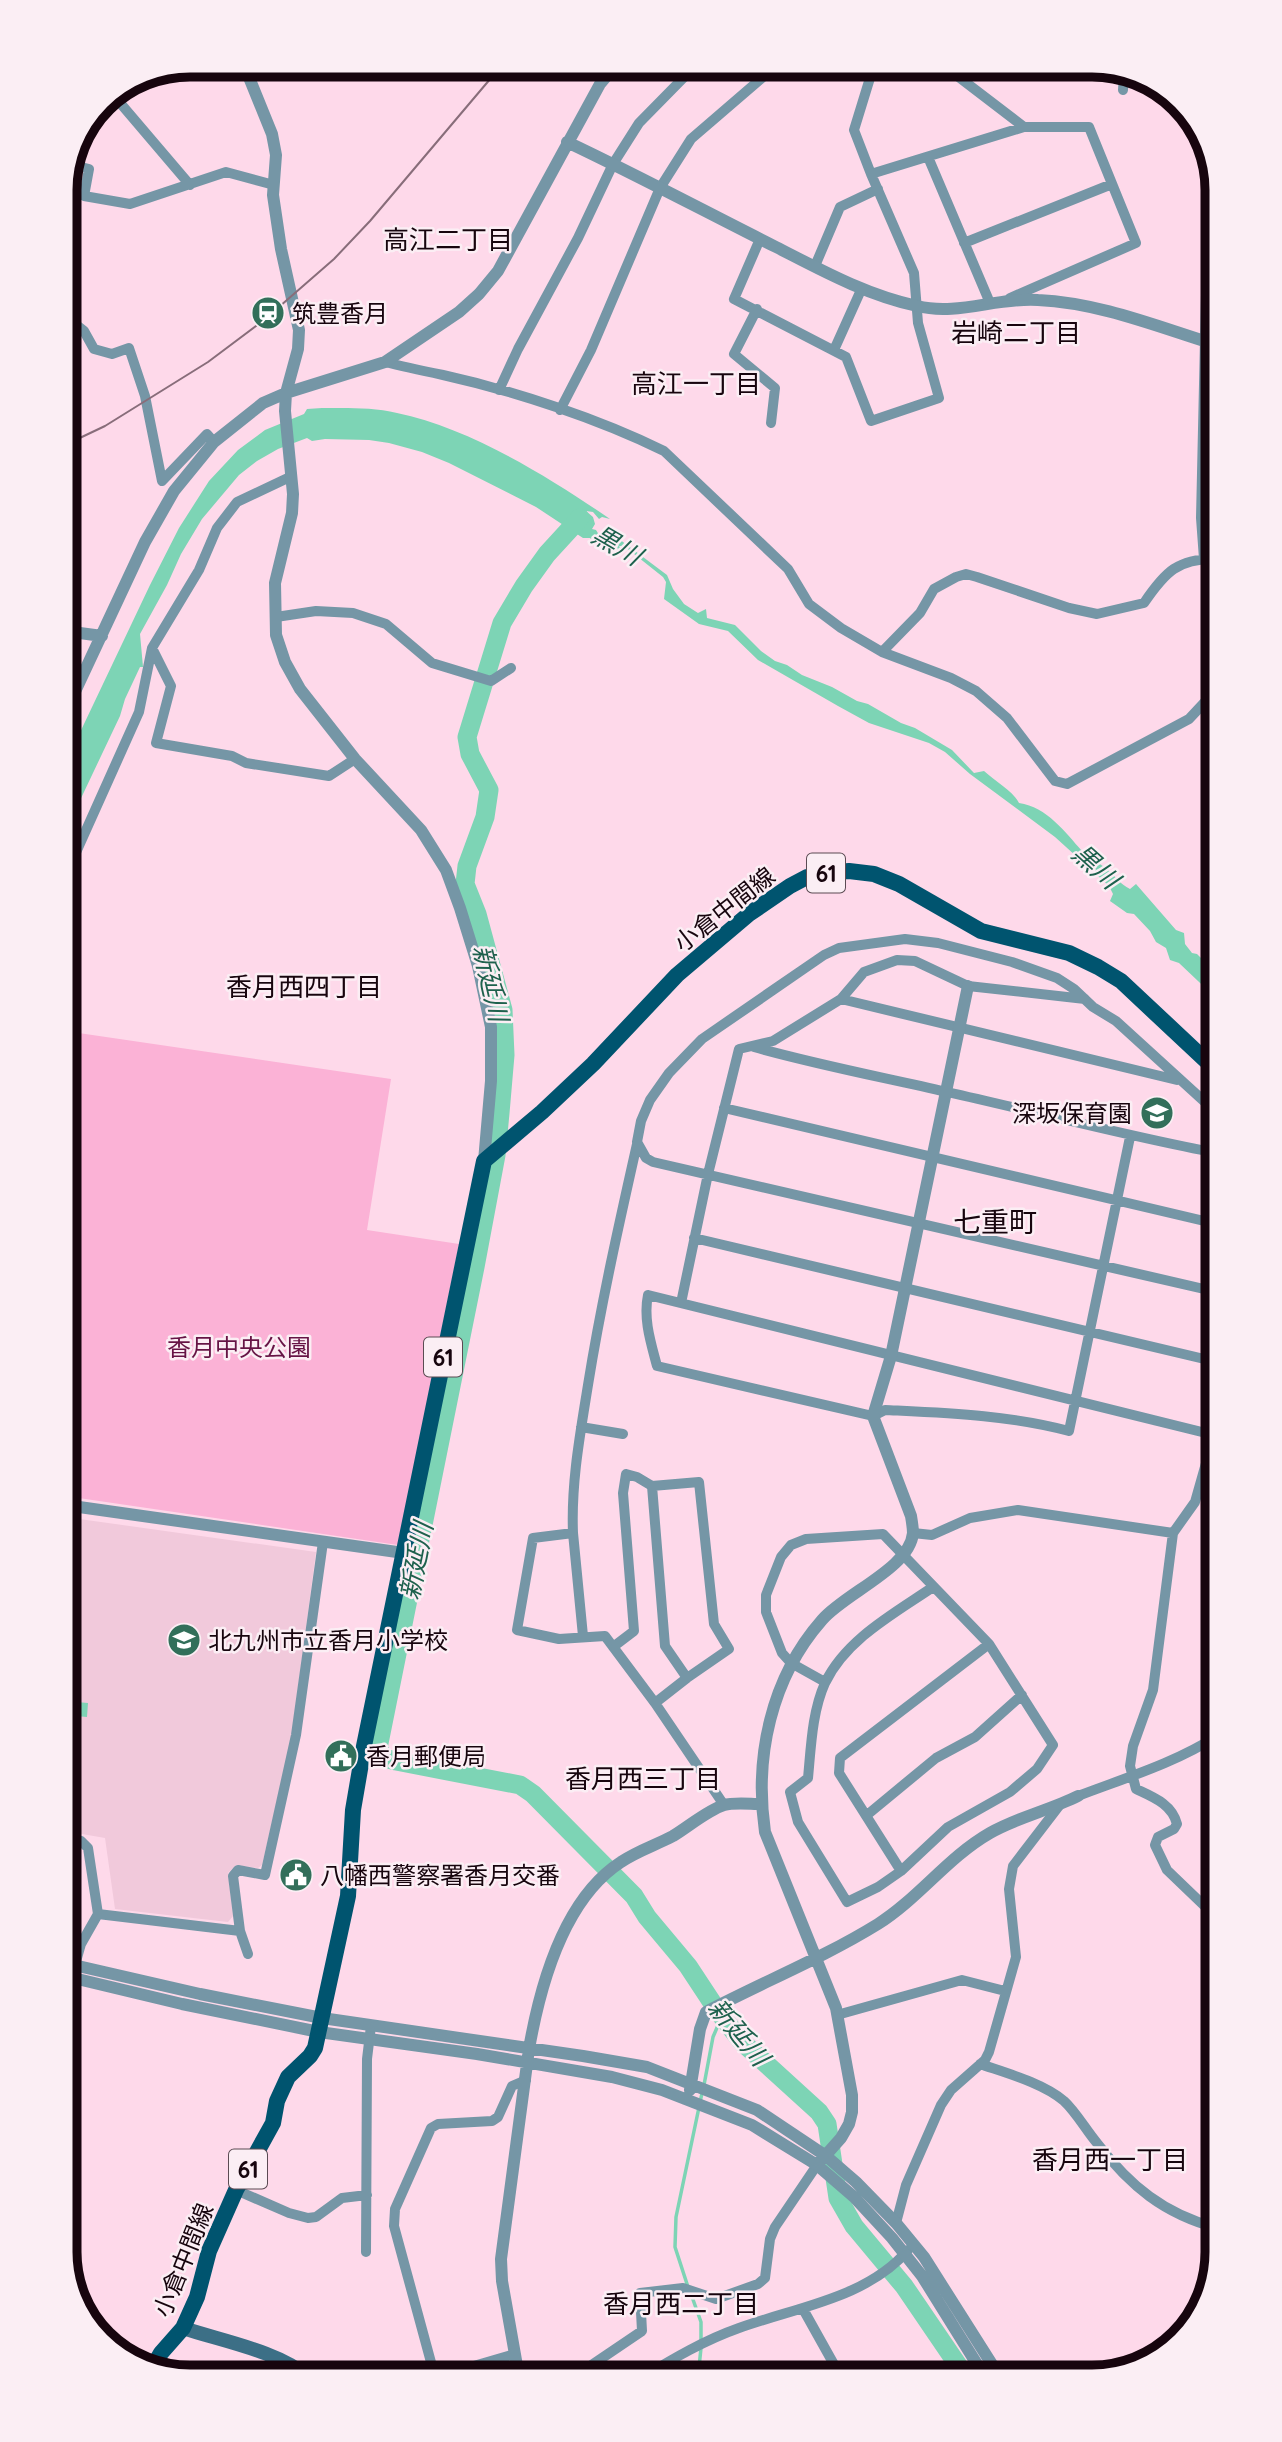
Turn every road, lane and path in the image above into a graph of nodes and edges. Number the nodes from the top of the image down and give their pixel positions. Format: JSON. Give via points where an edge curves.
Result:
{"nodes":[{"id":1,"x":249,"y":77,"type":"edge"},
{"id":2,"x":606,"y":77,"type":"edge"},
{"id":3,"x":684,"y":77,"type":"edge"},
{"id":4,"x":764,"y":77,"type":"edge"},
{"id":5,"x":869,"y":77,"type":"edge"},
{"id":6,"x":959,"y":77,"type":"edge"},
{"id":7,"x":1124,"y":82,"type":"edge"},
{"id":8,"x":1123,"y":90,"type":"dead end"},
{"id":9,"x":121,"y":101,"type":"edge"},
{"id":10,"x":1024,"y":127,"type":"junction"},
{"id":11,"x":567,"y":142,"type":"junction"},
{"id":12,"x":928,"y":157,"type":"junction"},
{"id":13,"x":613,"y":164,"type":"junction"},
{"id":14,"x":80,"y":167,"type":"edge"},
{"id":15,"x":872,"y":174,"type":"junction"},
{"id":16,"x":1112,"y":184,"type":"junction"},
{"id":17,"x":190,"y":185,"type":"junction"},
{"id":18,"x":274,"y":185,"type":"junction"},
{"id":19,"x":660,"y":188,"type":"junction"},
{"id":20,"x":878,"y":188,"type":"junction"},
{"id":21,"x":761,"y":239,"type":"junction"},
{"id":22,"x":964,"y":243,"type":"junction"},
{"id":23,"x":815,"y":266,"type":"junction"},
{"id":24,"x":861,"y":290,"type":"junction"},
{"id":25,"x":1006,"y":300,"type":"junction"},
{"id":26,"x":990,"y":303,"type":"junction"},
{"id":27,"x":916,"y":306,"type":"junction"},
{"id":28,"x":757,"y":309,"type":"junction"},
{"id":29,"x":77,"y":325,"type":"edge"},
{"id":30,"x":1205,"y":342,"type":"edge"},
{"id":31,"x":834,"y":350,"type":"junction"},
{"id":32,"x":385,"y":362,"type":"junction"},
{"id":33,"x":499,"y":390,"type":"junction"},
{"id":34,"x":286,"y":393,"type":"junction"},
{"id":35,"x":560,"y":410,"type":"junction"},
{"id":36,"x":772,"y":423,"type":"dead end"},
{"id":37,"x":1205,"y":430,"type":"edge"},
{"id":38,"x":214,"y":442,"type":"junction"},
{"id":39,"x":292,"y":470,"type":"junction"},
{"id":40,"x":1204,"y":559,"type":"joint"},
{"id":41,"x":276,"y":617,"type":"junction"},
{"id":42,"x":77,"y":633,"type":"edge"},
{"id":43,"x":102,"y":636,"type":"junction"},
{"id":44,"x":152,"y":648,"type":"junction"},
{"id":45,"x":882,"y":652,"type":"junction"},
{"id":46,"x":511,"y":668,"type":"dead end"},
{"id":47,"x":77,"y":688,"type":"edge"},
{"id":48,"x":1205,"y":702,"type":"edge"},
{"id":49,"x":355,"y":759,"type":"junction"},
{"id":50,"x":77,"y":850,"type":"edge"},
{"id":51,"x":968,"y":986,"type":"junction"},
{"id":52,"x":841,"y":999,"type":"junction"},
{"id":53,"x":1085,"y":999,"type":"junction"},
{"id":54,"x":959,"y":1027,"type":"junction"},
{"id":55,"x":754,"y":1047,"type":"junction"},
{"id":56,"x":1205,"y":1060,"type":"edge"},
{"id":57,"x":1184,"y":1081,"type":"junction"},
{"id":58,"x":946,"y":1092,"type":"junction"},
{"id":59,"x":1205,"y":1101,"type":"edge"},
{"id":60,"x":724,"y":1108,"type":"junction"},
{"id":61,"x":1130,"y":1137,"type":"junction"},
{"id":62,"x":637,"y":1142,"type":"junction"},
{"id":63,"x":1205,"y":1151,"type":"edge"},
{"id":64,"x":933,"y":1159,"type":"junction"},
{"id":65,"x":484,"y":1161,"type":"junction"},
{"id":66,"x":708,"y":1174,"type":"junction"},
{"id":67,"x":1117,"y":1202,"type":"junction"},
{"id":68,"x":1205,"y":1221,"type":"edge"},
{"id":69,"x":920,"y":1223,"type":"junction"},
{"id":70,"x":694,"y":1238,"type":"junction"},
{"id":71,"x":1104,"y":1266,"type":"junction"},
{"id":72,"x":906,"y":1288,"type":"junction"},
{"id":73,"x":1205,"y":1289,"type":"edge"},
{"id":74,"x":681,"y":1303,"type":"junction"},
{"id":75,"x":1089,"y":1331,"type":"junction"},
{"id":76,"x":891,"y":1356,"type":"junction"},
{"id":77,"x":1205,"y":1359,"type":"edge"},
{"id":78,"x":1077,"y":1400,"type":"junction"},
{"id":79,"x":873,"y":1416,"type":"junction"},
{"id":80,"x":581,"y":1427,"type":"junction"},
{"id":81,"x":1205,"y":1433,"type":"edge"},
{"id":82,"x":623,"y":1434,"type":"dead end"},
{"id":83,"x":1205,"y":1467,"type":"edge"},
{"id":84,"x":652,"y":1486,"type":"junction"},
{"id":85,"x":77,"y":1507,"type":"edge"},
{"id":86,"x":573,"y":1533,"type":"junction"},
{"id":87,"x":913,"y":1533,"type":"junction"},
{"id":88,"x":1173,"y":1533,"type":"junction"},
{"id":89,"x":323,"y":1542,"type":"junction"},
{"id":90,"x":404,"y":1553,"type":"junction"},
{"id":91,"x":903,"y":1557,"type":"junction"},
{"id":92,"x":933,"y":1587,"type":"junction"},
{"id":93,"x":583,"y":1636,"type":"junction"},
{"id":94,"x":989,"y":1644,"type":"junction"},
{"id":95,"x":613,"y":1647,"type":"junction"},
{"id":96,"x":791,"y":1663,"type":"junction"},
{"id":97,"x":687,"y":1678,"type":"junction"},
{"id":98,"x":825,"y":1682,"type":"junction"},
{"id":99,"x":1022,"y":1695,"type":"junction"},
{"id":100,"x":655,"y":1703,"type":"junction"},
{"id":101,"x":1205,"y":1744,"type":"edge"},
{"id":102,"x":1078,"y":1796,"type":"joint"},
{"id":103,"x":761,"y":1804,"type":"junction"},
{"id":104,"x":724,"y":1805,"type":"junction"},
{"id":105,"x":1059,"y":1806,"type":"junction"},
{"id":106,"x":867,"y":1815,"type":"junction"},
{"id":107,"x":77,"y":1840,"type":"edge"},
{"id":108,"x":901,"y":1871,"type":"junction"},
{"id":109,"x":1205,"y":1906,"type":"edge"},
{"id":110,"x":98,"y":1914,"type":"junction"},
{"id":111,"x":240,"y":1931,"type":"junction"},
{"id":112,"x":77,"y":1953,"type":"edge"},
{"id":113,"x":248,"y":1954,"type":"dead end"},
{"id":114,"x":816,"y":1956,"type":"junction"},
{"id":115,"x":77,"y":1971,"type":"edge"},
{"id":116,"x":1005,"y":1991,"type":"junction"},
{"id":117,"x":837,"y":2015,"type":"junction"},
{"id":118,"x":320,"y":2025,"type":"junction"},
{"id":119,"x":371,"y":2026,"type":"junction"},
{"id":120,"x":369,"y":2040,"type":"junction"},
{"id":121,"x":529,"y":2049,"type":"junction"},
{"id":122,"x":528,"y":2063,"type":"junction"},
{"id":123,"x":980,"y":2064,"type":"junction"},
{"id":124,"x":526,"y":2080,"type":"junction"},
{"id":125,"x":691,"y":2084,"type":"junction"},
{"id":126,"x":688,"y":2099,"type":"junction"},
{"id":127,"x":821,"y":2160,"type":"junction"},
{"id":128,"x":236,"y":2190,"type":"junction"},
{"id":129,"x":367,"y":2195,"type":"junction"},
{"id":130,"x":896,"y":2223,"type":"junction"},
{"id":131,"x":1205,"y":2224,"type":"edge"},
{"id":132,"x":909,"y":2248,"type":"junction"},
{"id":133,"x":366,"y":2252,"type":"dead end"},
{"id":134,"x":803,"y":2309,"type":"junction"},
{"id":135,"x":183,"y":2328,"type":"junction"},
{"id":136,"x":515,"y":2354,"type":"junction"},
{"id":137,"x":157,"y":2360,"type":"edge"},
{"id":138,"x":290,"y":2365,"type":"edge"},
{"id":139,"x":432,"y":2365,"type":"edge"},
{"id":140,"x":477,"y":2365,"type":"edge"},
{"id":141,"x":517,"y":2365,"type":"edge"},
{"id":142,"x":592,"y":2365,"type":"edge"},
{"id":143,"x":663,"y":2365,"type":"edge"},
{"id":144,"x":834,"y":2365,"type":"edge"},
{"id":145,"x":978,"y":2365,"type":"edge"},
{"id":146,"x":993,"y":2365,"type":"edge"}],
"edges":[{"from":1,"to":18,"type":"street","via":[[272,134]]},
{"from":2,"to":11,"type":"street"},
{"from":3,"to":13,"type":"street","via":[[639,123]]},
{"from":4,"to":19,"type":"street","via":[[691,139]]},
{"from":5,"to":15,"type":"street","via":[[854,130]]},
{"from":6,"to":10,"type":"street"},
{"from":7,"to":8,"type":"street"},
{"from":9,"to":17,"type":"street"},
{"from":10,"to":12,"type":"street"},
{"from":10,"to":16,"type":"street","via":[[1088,127]]},
{"from":11,"to":13,"type":"street"},
{"from":11,"to":32,"type":"street","via":[[492,279],[459,312]]},
{"from":12,"to":15,"type":"street"},
{"from":12,"to":22,"type":"street"},
{"from":13,"to":19,"type":"street"},
{"from":13,"to":33,"type":"street"},
{"from":14,"to":17,"type":"street","via":[[89,169],[83,196],[130,204]]},
{"from":15,"to":20,"type":"street"},
{"from":16,"to":22,"type":"street"},
{"from":16,"to":25,"type":"street","via":[[1136,243]]},
{"from":17,"to":18,"type":"street","via":[[226,172]]},
{"from":18,"to":34,"type":"street","via":[[281,249],[299,330]]},
{"from":19,"to":21,"type":"street"},
{"from":19,"to":35,"type":"street","via":[[591,350]]},
{"from":20,"to":23,"type":"street","via":[[840,207]]},
{"from":20,"to":27,"type":"street","via":[[914,273]]},
{"from":21,"to":23,"type":"street"},
{"from":21,"to":28,"type":"street","via":[[734,299]]},
{"from":22,"to":26,"type":"street"},
{"from":23,"to":24,"type":"street"},
{"from":24,"to":27,"type":"street"},
{"from":24,"to":31,"type":"street"},
{"from":25,"to":26,"type":"street"},
{"from":25,"to":30,"type":"street","via":[[1084,305],[1126,314]]},
{"from":26,"to":27,"type":"street","via":[[948,309]]},
{"from":27,"to":31,"type":"street","via":[[939,398],[871,421],[846,357]]},
{"from":28,"to":31,"type":"street"},
{"from":28,"to":36,"type":"street","via":[[734,354],[775,388]]},
{"from":29,"to":38,"type":"street","via":[[94,349],[112,354],[129,348],[145,396],[162,481],[207,434]]},
{"from":32,"to":33,"type":"street"},
{"from":32,"to":34,"type":"street"},
{"from":33,"to":35,"type":"street"},
{"from":34,"to":38,"type":"street","via":[[263,403]]},
{"from":34,"to":39,"type":"street"},
{"from":35,"to":45,"type":"street","via":[[664,451],[788,569],[809,604]]},
{"from":37,"to":40,"type":"street"},
{"from":38,"to":43,"type":"street","via":[[168,501]]},
{"from":39,"to":41,"type":"street","via":[[292,513],[275,583]]},
{"from":39,"to":44,"type":"street","via":[[237,502],[217,528],[199,570]]},
{"from":40,"to":45,"type":"street","via":[[1182,562],[1161,577],[1144,603],[1097,614],[966,574],[934,589],[920,613]]},
{"from":41,"to":46,"type":"street","via":[[316,611],[353,613],[386,624],[432,663],[491,681]]},
{"from":41,"to":49,"type":"street","via":[[276,635],[300,689]]},
{"from":42,"to":43,"type":"street"},
{"from":43,"to":47,"type":"street"},
{"from":44,"to":49,"type":"street","via":[[171,686],[156,743],[329,776]]},
{"from":44,"to":50,"type":"street","via":[[139,712]]},
{"from":45,"to":48,"type":"street","via":[[976,691],[1007,718],[1055,781],[1067,784],[1189,719]]},
{"from":49,"to":65,"type":"street","via":[[421,830],[446,870],[460,908],[491,1027]]},
{"from":51,"to":52,"type":"street","via":[[915,961],[897,960],[864,972]]},
{"from":51,"to":53,"type":"street"},
{"from":51,"to":54,"type":"street"},
{"from":52,"to":54,"type":"street"},
{"from":52,"to":55,"type":"street","via":[[773,1041]]},
{"from":53,"to":57,"type":"street"},
{"from":53,"to":62,"type":"street","via":[[1057,978],[938,943],[905,939],[839,948],[682,1057],[650,1100]]},
{"from":54,"to":57,"type":"street"},
{"from":54,"to":58,"type":"street"},
{"from":55,"to":58,"type":"street"},
{"from":55,"to":60,"type":"street","via":[[739,1049]]},
{"from":56,"to":65,"type":"main road","name":"小倉中間線","number":"61","via":[[1121,981],[1098,967],[1069,953],[981,931],[874,874],[827,873],[807,877],[749,914],[677,975],[583,1074]]},
{"from":57,"to":59,"type":"street"},
{"from":58,"to":61,"type":"street"},
{"from":58,"to":64,"type":"street"},
{"from":60,"to":64,"type":"street"},
{"from":60,"to":66,"type":"street"},
{"from":61,"to":63,"type":"street"},
{"from":61,"to":67,"type":"street"},
{"from":62,"to":66,"type":"street","via":[[653,1162]]},
{"from":62,"to":80,"type":"street"},
{"from":64,"to":67,"type":"street"},
{"from":64,"to":69,"type":"street"},
{"from":65,"to":90,"type":"main road","number":"61"},
{"from":66,"to":69,"type":"street"},
{"from":66,"to":70,"type":"street"},
{"from":67,"to":68,"type":"street"},
{"from":67,"to":71,"type":"street"},
{"from":69,"to":71,"type":"street"},
{"from":69,"to":72,"type":"street"},
{"from":70,"to":72,"type":"street"},
{"from":70,"to":74,"type":"street"},
{"from":71,"to":73,"type":"street"},
{"from":71,"to":75,"type":"street"},
{"from":72,"to":75,"type":"street"},
{"from":72,"to":76,"type":"street"},
{"from":74,"to":76,"type":"street"},
{"from":74,"to":79,"type":"street","via":[[648,1296],[648,1331],[657,1366]]},
{"from":75,"to":77,"type":"street"},
{"from":75,"to":78,"type":"street"},
{"from":76,"to":78,"type":"street"},
{"from":76,"to":79,"type":"street"},
{"from":78,"to":79,"type":"street","via":[[1069,1431],[1032,1421],[977,1415],[885,1410]]},
{"from":78,"to":81,"type":"street"},
{"from":79,"to":87,"type":"street"},
{"from":80,"to":82,"type":"street"},
{"from":80,"to":86,"type":"street","via":[[571,1496]]},
{"from":83,"to":88,"type":"street","via":[[1195,1502]]},
{"from":84,"to":95,"type":"street","via":[[626,1474],[623,1493],[634,1631]]},
{"from":84,"to":97,"type":"street","via":[[666,1646]]},
{"from":84,"to":97,"type":"street","via":[[699,1482],[715,1624],[729,1649]]},
{"from":85,"to":89,"type":"street"},
{"from":86,"to":93,"type":"street"},
{"from":86,"to":93,"type":"street","via":[[533,1538],[517,1630],[559,1639]]},
{"from":87,"to":88,"type":"street","via":[[932,1535],[970,1518],[1018,1510]]},
{"from":87,"to":91,"type":"street"},
{"from":88,"to":109,"type":"street","via":[[1153,1690],[1130,1766],[1136,1789],[1161,1800],[1175,1816],[1174,1829],[1155,1845],[1167,1870]]},
{"from":89,"to":90,"type":"street"},
{"from":89,"to":111,"type":"street","via":[[296,1735],[265,1875],[238,1871],[233,1876]]},
{"from":90,"to":118,"type":"main road","number":"61","via":[[357,1785],[348,1896]]},
{"from":91,"to":92,"type":"street"},
{"from":91,"to":96,"type":"street","via":[[839,1603]]},
{"from":91,"to":96,"type":"street","via":[[883,1534],[806,1539],[791,1545],[781,1557],[766,1595],[766,1612],[782,1653]]},
{"from":92,"to":94,"type":"street"},
{"from":92,"to":98,"type":"street","via":[[859,1639]]},
{"from":93,"to":95,"type":"street","via":[[605,1636]]},
{"from":94,"to":99,"type":"street"},
{"from":94,"to":106,"type":"street","via":[[839,1758],[839,1773]]},
{"from":95,"to":100,"type":"street"},
{"from":96,"to":98,"type":"street"},
{"from":96,"to":103,"type":"street","via":[[771,1715]]},
{"from":97,"to":100,"type":"street"},
{"from":98,"to":108,"type":"street","via":[[807,1778],[790,1792],[798,1822],[847,1902]]},
{"from":99,"to":106,"type":"street","via":[[975,1737],[936,1758]]},
{"from":99,"to":108,"type":"street","via":[[1053,1745],[1048,1753],[1010,1792],[948,1827]]},
{"from":100,"to":104,"type":"street"},
{"from":101,"to":102,"type":"street"},
{"from":102,"to":105,"type":"street"},
{"from":103,"to":104,"type":"street"},
{"from":103,"to":114,"type":"street","via":[[765,1832]]},
{"from":104,"to":121,"type":"street","via":[[621,1861],[596,1881],[574,1913],[547,1971]]},
{"from":105,"to":114,"type":"street","via":[[988,1834],[878,1924]]},
{"from":105,"to":116,"type":"street","via":[[1013,1866],[1009,1889],[1016,1957]]},
{"from":106,"to":108,"type":"street"},
{"from":107,"to":110,"type":"street","via":[[88,1848]]},
{"from":110,"to":111,"type":"street"},
{"from":110,"to":112,"type":"street"},
{"from":111,"to":113,"type":"street"},
{"from":114,"to":117,"type":"street"},
{"from":114,"to":125,"type":"street","via":[[706,2012]]},
{"from":115,"to":118,"type":"street","via":[[200,1994]]},
{"from":116,"to":117,"type":"street","via":[[962,1980]]},
{"from":116,"to":123,"type":"street","via":[[989,2052]]},
{"from":117,"to":127,"type":"street","via":[[852,2112],[841,2138]]},
{"from":118,"to":119,"type":"street"},
{"from":118,"to":120,"type":"street"},
{"from":118,"to":128,"type":"main road","name":"小倉中間線","number":"61","via":[[310,2056],[288,2077],[273,2123]]},
{"from":119,"to":120,"type":"street"},
{"from":119,"to":121,"type":"street"},
{"from":120,"to":122,"type":"street"},
{"from":120,"to":129,"type":"street"},
{"from":121,"to":122,"type":"street"},
{"from":121,"to":125,"type":"street","via":[[647,2067]]},
{"from":122,"to":124,"type":"street"},
{"from":122,"to":126,"type":"street","via":[[612,2077]]},
{"from":123,"to":130,"type":"street","via":[[941,2105],[906,2185]]},
{"from":123,"to":131,"type":"street","via":[[1057,2096],[1137,2188],[1173,2213]]},
{"from":124,"to":136,"type":"street","via":[[500,2259]]},
{"from":124,"to":139,"type":"street","via":[[512,2086],[492,2121],[431,2128],[395,2209],[394,2226]]},
{"from":125,"to":126,"type":"street"},
{"from":125,"to":127,"type":"street","via":[[757,2110]]},
{"from":126,"to":127,"type":"street"},
{"from":127,"to":130,"type":"street","via":[[856,2182]]},
{"from":127,"to":132,"type":"street"},
{"from":127,"to":142,"type":"street","via":[[775,2227],[765,2278],[716,2299],[683,2288],[640,2293],[642,2331]]},
{"from":128,"to":129,"type":"street","via":[[308,2218],[342,2198]]},
{"from":128,"to":135,"type":"main road","name":"小倉中間線","number":"61"},
{"from":129,"to":133,"type":"street"},
{"from":130,"to":132,"type":"street"},
{"from":132,"to":134,"type":"street","via":[[883,2274]]},
{"from":132,"to":145,"type":"street"},
{"from":132,"to":146,"type":"street","via":[[953,2301]]},
{"from":134,"to":143,"type":"street","via":[[694,2346]]},
{"from":134,"to":144,"type":"street"},
{"from":135,"to":137,"type":"main road","name":"小倉中間線","number":"61"},
{"from":135,"to":138,"type":"main road"},
{"from":136,"to":140,"type":"street"},
{"from":136,"to":141,"type":"street"}]}
